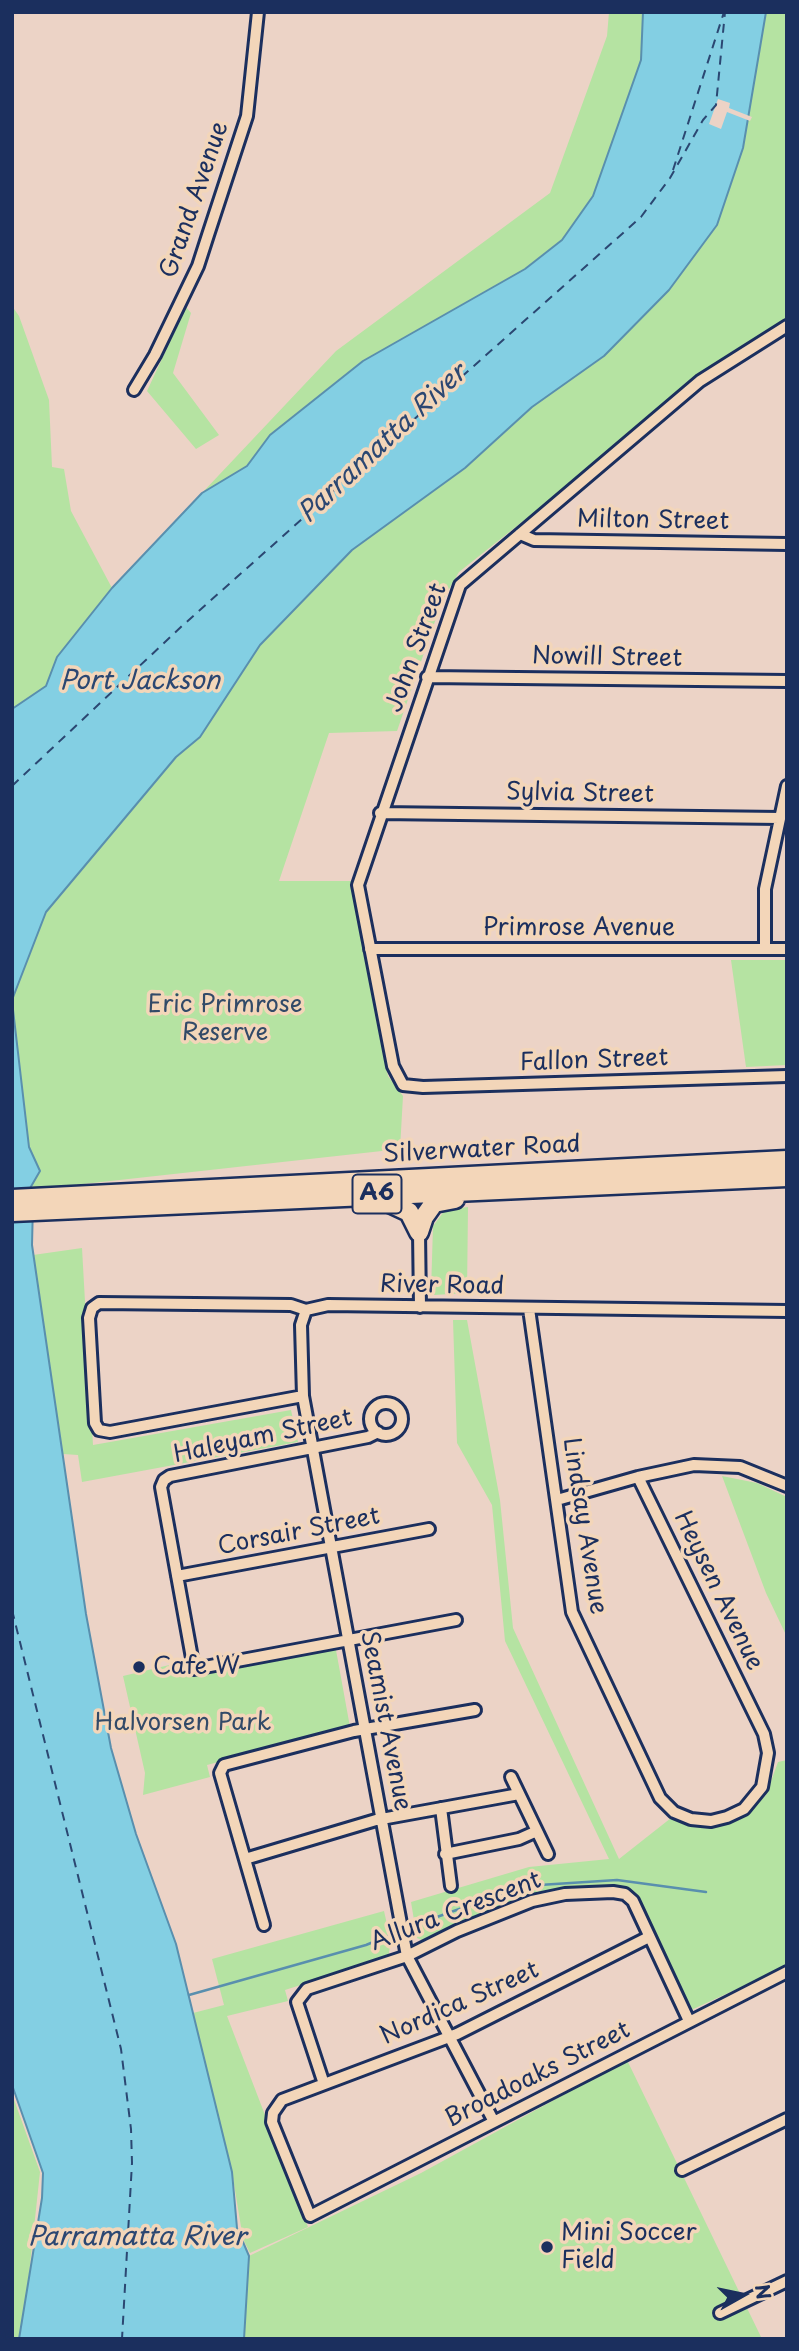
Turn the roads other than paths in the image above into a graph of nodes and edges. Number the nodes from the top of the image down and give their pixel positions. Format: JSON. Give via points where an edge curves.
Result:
{"nodes":[{"id":1,"x":258,"y":12,"type":"edge"},
{"id":2,"x":787,"y":327,"type":"edge"},
{"id":3,"x":134,"y":390,"type":"dead end"},
{"id":4,"x":520,"y":534,"type":"junction"},
{"id":5,"x":787,"y":544,"type":"edge"},
{"id":6,"x":427,"y":677,"type":"junction"},
{"id":7,"x":787,"y":681,"type":"edge"},
{"id":8,"x":787,"y":786,"type":"edge"},
{"id":9,"x":380,"y":813,"type":"junction"},
{"id":10,"x":780,"y":818,"type":"junction"},
{"id":11,"x":370,"y":949,"type":"junction"},
{"id":12,"x":765,"y":949,"type":"junction"},
{"id":13,"x":787,"y":949,"type":"edge"},
{"id":14,"x":787,"y":1076,"type":"edge"},
{"id":15,"x":404,"y":1085,"type":"joint"},
{"id":16,"x":787,"y":1160,"type":"edge"},
{"id":17,"x":787,"y":1177,"type":"edge"},
{"id":18,"x":540,"y":1188,"type":"junction"},
{"id":19,"x":369,"y":1194,"type":"junction"},
{"id":20,"x":12,"y":1199,"type":"edge"},
{"id":21,"x":74,"y":1203,"type":"junction"},
{"id":22,"x":12,"y":1212,"type":"edge"},
{"id":23,"x":419,"y":1232,"type":"junction"},
{"id":24,"x":420,"y":1307,"type":"junction"},
{"id":25,"x":529,"y":1309,"type":"junction"},
{"id":26,"x":306,"y":1310,"type":"junction"},
{"id":27,"x":787,"y":1311,"type":"edge"},
{"id":28,"x":303,"y":1396,"type":"junction"},
{"id":29,"x":377,"y":1432,"type":"dead end"},
{"id":30,"x":314,"y":1449,"type":"junction"},
{"id":31,"x":638,"y":1477,"type":"junction"},
{"id":32,"x":787,"y":1486,"type":"edge"},
{"id":33,"x":557,"y":1500,"type":"junction"},
{"id":34,"x":429,"y":1529,"type":"dead end"},
{"id":35,"x":332,"y":1547,"type":"junction"},
{"id":36,"x":177,"y":1576,"type":"junction"},
{"id":37,"x":456,"y":1620,"type":"dead end"},
{"id":38,"x":349,"y":1640,"type":"junction"},
{"id":39,"x":475,"y":1710,"type":"dead end"},
{"id":40,"x":366,"y":1729,"type":"junction"},
{"id":41,"x":511,"y":1777,"type":"dead end"},
{"id":42,"x":519,"y":1794,"type":"junction"},
{"id":43,"x":441,"y":1808,"type":"junction"},
{"id":44,"x":674,"y":1812,"type":"joint"},
{"id":45,"x":382,"y":1819,"type":"junction"},
{"id":46,"x":537,"y":1832,"type":"junction"},
{"id":47,"x":445,"y":1854,"type":"junction"},
{"id":48,"x":548,"y":1854,"type":"dead end"},
{"id":49,"x":245,"y":1859,"type":"junction"},
{"id":50,"x":451,"y":1886,"type":"dead end"},
{"id":51,"x":264,"y":1925,"type":"dead end"},
{"id":52,"x":649,"y":1937,"type":"junction"},
{"id":53,"x":407,"y":1953,"type":"junction"},
{"id":54,"x":787,"y":1972,"type":"edge"},
{"id":55,"x":690,"y":2021,"type":"junction"},
{"id":56,"x":451,"y":2037,"type":"junction"},
{"id":57,"x":324,"y":2084,"type":"junction"},
{"id":58,"x":787,"y":2119,"type":"edge"},
{"id":59,"x":493,"y":2120,"type":"junction"},
{"id":60,"x":682,"y":2170,"type":"dead end"},
{"id":61,"x":310,"y":2216,"type":"joint"},
{"id":62,"x":787,"y":2281,"type":"edge"},
{"id":63,"x":720,"y":2313,"type":"dead end"}],
"edges":[{"from":1,"to":3,"type":"street","name":"Grand Avenue","via":[[247,116],[198,266]]},
{"from":2,"to":4,"type":"street","name":"John Street","via":[[699,381]]},
{"from":4,"to":5,"type":"street","name":"Milton Street","via":[[534,540]]},
{"from":4,"to":6,"type":"street","name":"John Street","via":[[457,589]]},
{"from":6,"to":7,"type":"street","name":"Nowill Street"},
{"from":6,"to":9,"type":"street","name":"John Street"},
{"from":8,"to":10,"type":"street"},
{"from":9,"to":10,"type":"street","name":"Sylvia Street"},
{"from":9,"to":11,"type":"street","name":"John Street","via":[[358,885]]},
{"from":10,"to":12,"type":"street","via":[[765,889]]},
{"from":11,"to":12,"type":"street","name":"Primrose Avenue"},
{"from":11,"to":15,"type":"street","name":"John Street","via":[[393,1066]]},
{"from":12,"to":13,"type":"street","name":"Primrose Avenue"},
{"from":14,"to":15,"type":"street","name":"Fallon Street"},
{"from":16,"to":21,"type":"highway","name":"Silverwater Road","number":"A6"},
{"from":17,"to":18,"type":"highway","name":"Silverwater Road","number":"A6"},
{"from":18,"to":19,"type":"highway","name":"Silverwater Road","number":"A6"},
{"from":18,"to":23,"type":"highway","via":[[531,1194],[441,1200],[428,1209]]},
{"from":19,"to":21,"type":"highway","name":"Silverwater Road","number":"A6"},
{"from":19,"to":23,"type":"highway","via":[[402,1206]]},
{"from":20,"to":21,"type":"highway","name":"Silverwater Road","number":"A6"},
{"from":21,"to":22,"type":"highway","name":"Silverwater Road","number":"A6"},
{"from":23,"to":24,"type":"street"},
{"from":24,"to":25,"type":"street","name":"River Road"},
{"from":24,"to":26,"type":"street","name":"River Road","via":[[328,1305]]},
{"from":25,"to":27,"type":"street","name":"River Road"},
{"from":25,"to":33,"type":"street","name":"Lindsay Avenue"},
{"from":26,"to":28,"type":"street","name":"Seamist Avenue","via":[[301,1325]]},
{"from":26,"to":28,"type":"street","name":"River Road","via":[[291,1305],[99,1303],[89,1318],[99,1430],[110,1432]]},
{"from":28,"to":30,"type":"street","name":"Seamist Avenue"},
{"from":29,"to":30,"type":"street","name":"Haleyam Street"},
{"from":30,"to":35,"type":"street","name":"Seamist Avenue"},
{"from":30,"to":36,"type":"street","name":"Haleyam Street","via":[[170,1476],[161,1487]]},
{"from":31,"to":32,"type":"street","via":[[718,1464],[740,1467]]},
{"from":31,"to":33,"type":"street"},
{"from":31,"to":44,"type":"street","name":"Heysen Avenue","via":[[764,1734],[768,1753],[762,1787],[744,1809],[711,1821]]},
{"from":33,"to":44,"type":"street","name":"Lindsay Avenue","via":[[572,1612],[651,1784]]},
{"from":34,"to":35,"type":"street","name":"Corsair Street"},
{"from":35,"to":36,"type":"street","name":"Corsair Street"},
{"from":35,"to":38,"type":"street","name":"Seamist Avenue"},
{"from":36,"to":38,"type":"street","via":[[194,1670]]},
{"from":37,"to":38,"type":"street"},
{"from":38,"to":40,"type":"street","name":"Seamist Avenue"},
{"from":39,"to":40,"type":"street"},
{"from":40,"to":45,"type":"street","name":"Seamist Avenue"},
{"from":40,"to":49,"type":"street","via":[[224,1765],[219,1773]]},
{"from":41,"to":42,"type":"street"},
{"from":42,"to":43,"type":"street"},
{"from":42,"to":46,"type":"street"},
{"from":43,"to":45,"type":"street"},
{"from":43,"to":47,"type":"street"},
{"from":45,"to":49,"type":"street"},
{"from":45,"to":53,"type":"street","name":"Seamist Avenue"},
{"from":46,"to":47,"type":"street"},
{"from":46,"to":48,"type":"street"},
{"from":47,"to":50,"type":"street"},
{"from":49,"to":51,"type":"street"},
{"from":52,"to":53,"type":"street","name":"Allura Crescent","via":[[633,1901],[625,1894],[565,1894],[532,1901]]},
{"from":52,"to":55,"type":"street","name":"Allura Crescent"},
{"from":52,"to":56,"type":"street","name":"Nordica Street"},
{"from":53,"to":56,"type":"street","name":"Seamist Avenue"},
{"from":53,"to":57,"type":"street","name":"Allura Crescent","via":[[300,1995],[297,2002]]},
{"from":54,"to":55,"type":"street","name":"Broadoaks Street"},
{"from":55,"to":59,"type":"street","name":"Broadoaks Street"},
{"from":56,"to":57,"type":"street","name":"Nordica Street"},
{"from":56,"to":59,"type":"street","name":"Seamist Avenue"},
{"from":57,"to":61,"type":"street","name":"Nordica Street","via":[[282,2099],[272,2113]]},
{"from":58,"to":60,"type":"street"},
{"from":59,"to":61,"type":"street","name":"Broadoaks Street"},
{"from":62,"to":63,"type":"street"}]}
